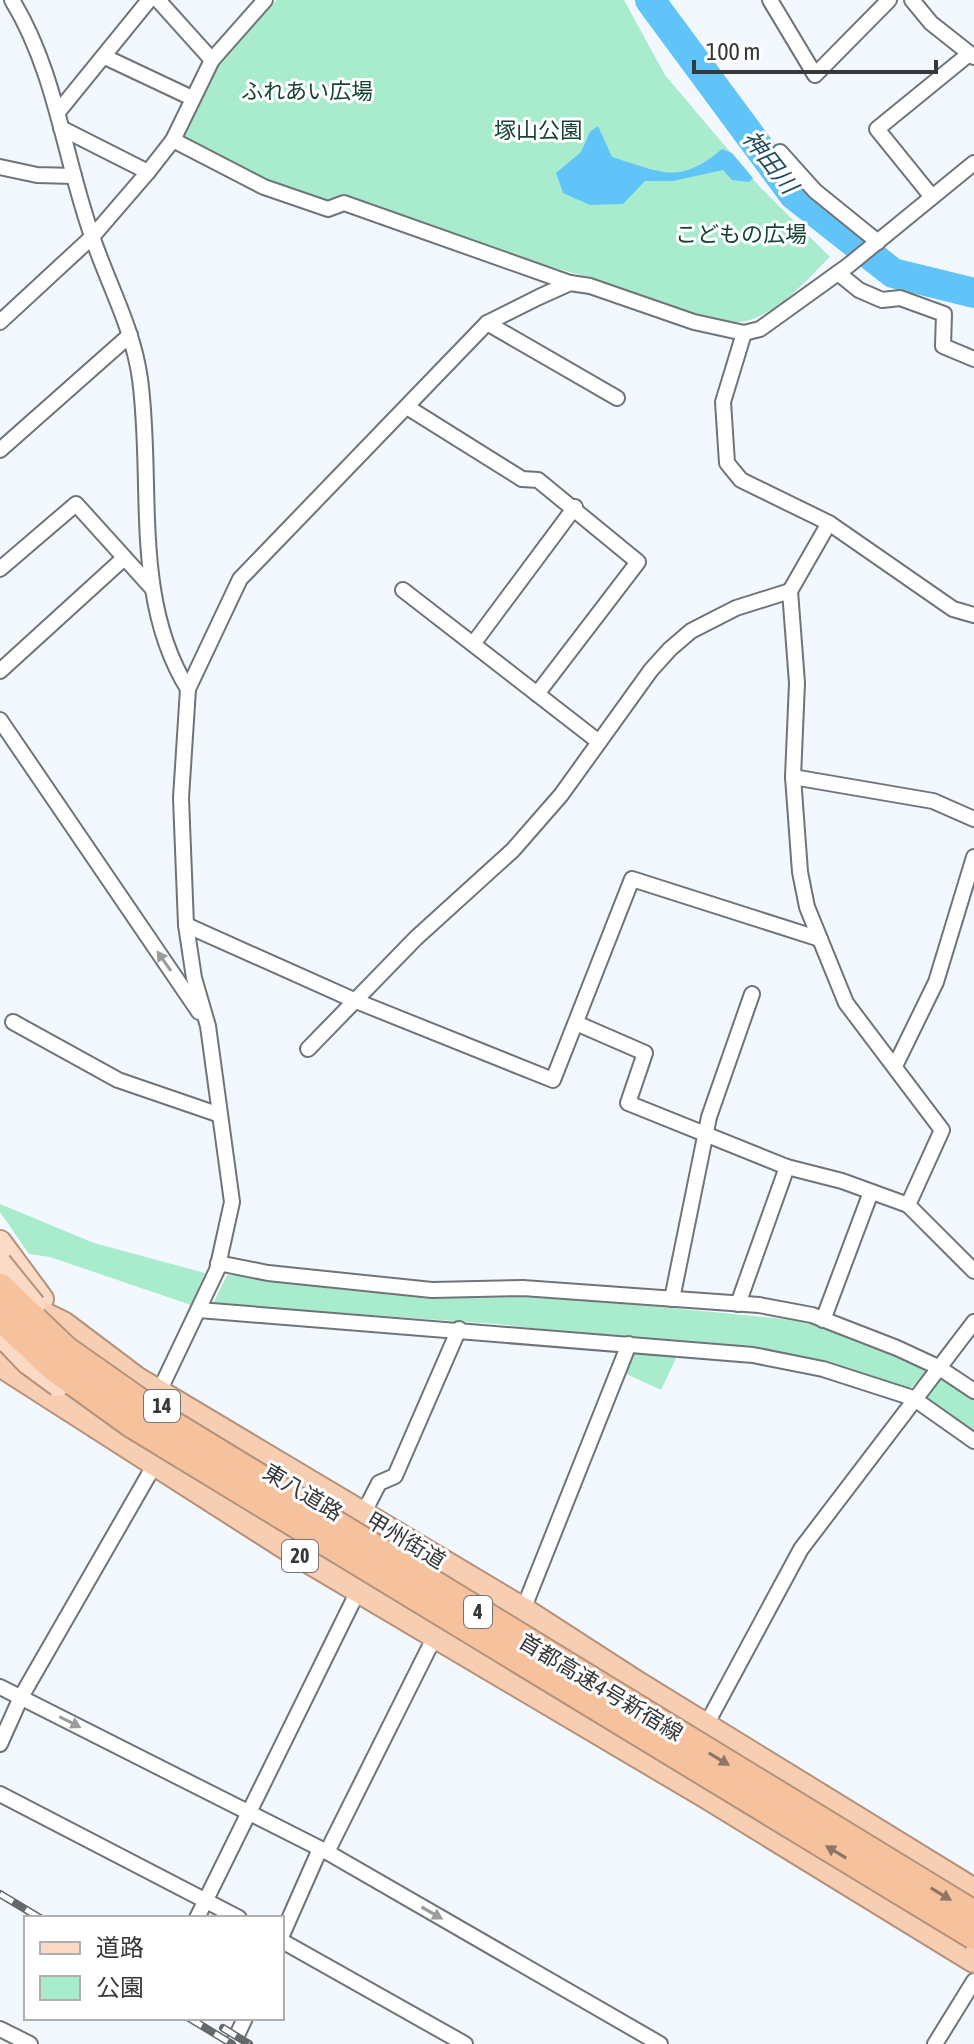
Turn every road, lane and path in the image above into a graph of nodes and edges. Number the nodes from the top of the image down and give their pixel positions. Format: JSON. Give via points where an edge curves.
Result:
{"nodes":[{"id":1,"x":12,"y":0,"type":"edge"},
{"id":2,"x":149,"y":0,"type":"edge"},
{"id":3,"x":158,"y":0,"type":"edge"},
{"id":4,"x":265,"y":0,"type":"edge"},
{"id":5,"x":770,"y":0,"type":"edge"},
{"id":6,"x":889,"y":0,"type":"edge"},
{"id":7,"x":912,"y":0,"type":"edge"},
{"id":8,"x":972,"y":55,"type":"edge"},
{"id":9,"x":105,"y":57,"type":"junction"},
{"id":10,"x":212,"y":60,"type":"junction"},
{"id":11,"x":192,"y":98,"type":"junction"},
{"id":12,"x":58,"y":112,"type":"junction"},
{"id":13,"x":61,"y":128,"type":"junction"},
{"id":14,"x":173,"y":140,"type":"junction"},
{"id":15,"x":780,"y":152,"type":"dead end"},
{"id":16,"x":974,"y":163,"type":"edge"},
{"id":17,"x":0,"y":167,"type":"edge"},
{"id":18,"x":148,"y":172,"type":"junction"},
{"id":19,"x":74,"y":176,"type":"junction"},
{"id":20,"x":932,"y":197,"type":"junction"},
{"id":21,"x":92,"y":237,"type":"junction"},
{"id":22,"x":876,"y":243,"type":"junction"},
{"id":23,"x":838,"y":273,"type":"junction"},
{"id":24,"x":570,"y":283,"type":"junction"},
{"id":25,"x":0,"y":322,"type":"edge"},
{"id":26,"x":487,"y":323,"type":"junction"},
{"id":27,"x":744,"y":333,"type":"junction"},
{"id":28,"x":130,"y":335,"type":"junction"},
{"id":29,"x":974,"y":359,"type":"edge"},
{"id":30,"x":617,"y":398,"type":"dead end"},
{"id":31,"x":407,"y":407,"type":"junction"},
{"id":32,"x":0,"y":450,"type":"edge"},
{"id":33,"x":575,"y":507,"type":"junction"},
{"id":34,"x":829,"y":523,"type":"junction"},
{"id":35,"x":123,"y":559,"type":"junction"},
{"id":36,"x":0,"y":569,"type":"edge"},
{"id":37,"x":152,"y":588,"type":"junction"},
{"id":38,"x":403,"y":590,"type":"dead end"},
{"id":39,"x":790,"y":591,"type":"junction"},
{"id":40,"x":974,"y":615,"type":"edge"},
{"id":41,"x":473,"y":644,"type":"junction"},
{"id":42,"x":0,"y":671,"type":"edge"},
{"id":43,"x":188,"y":689,"type":"junction"},
{"id":44,"x":537,"y":694,"type":"junction"},
{"id":45,"x":0,"y":720,"type":"edge"},
{"id":46,"x":599,"y":742,"type":"junction"},
{"id":47,"x":793,"y":777,"type":"junction"},
{"id":48,"x":974,"y":819,"type":"edge"},
{"id":49,"x":974,"y":857,"type":"edge"},
{"id":50,"x":186,"y":925,"type":"junction"},
{"id":51,"x":820,"y":939,"type":"junction"},
{"id":52,"x":752,"y":994,"type":"dead end"},
{"id":53,"x":356,"y":1001,"type":"junction"},
{"id":54,"x":13,"y":1022,"type":"dead end"},
{"id":55,"x":576,"y":1023,"type":"junction"},
{"id":56,"x":208,"y":1026,"type":"junction"},
{"id":57,"x":308,"y":1049,"type":"dead end"},
{"id":58,"x":895,"y":1066,"type":"junction"},
{"id":59,"x":220,"y":1115,"type":"junction"},
{"id":60,"x":705,"y":1133,"type":"junction"},
{"id":61,"x":787,"y":1167,"type":"junction"},
{"id":62,"x":871,"y":1192,"type":"junction"},
{"id":63,"x":908,"y":1205,"type":"junction"},
{"id":64,"x":0,"y":1242,"type":"edge"},
{"id":65,"x":0,"y":1263,"type":"edge"},
{"id":66,"x":218,"y":1263,"type":"junction"},
{"id":67,"x":974,"y":1271,"type":"edge"},
{"id":68,"x":0,"y":1287,"type":"edge"},
{"id":69,"x":0,"y":1295,"type":"edge"},
{"id":70,"x":672,"y":1299,"type":"junction"},
{"id":71,"x":738,"y":1304,"type":"junction"},
{"id":72,"x":199,"y":1310,"type":"junction"},
{"id":73,"x":0,"y":1317,"type":"edge"},
{"id":74,"x":823,"y":1320,"type":"junction"},
{"id":75,"x":974,"y":1322,"type":"edge"},
{"id":76,"x":63,"y":1324,"type":"junction"},
{"id":77,"x":459,"y":1329,"type":"junction"},
{"id":78,"x":0,"y":1334,"type":"edge"},
{"id":79,"x":629,"y":1344,"type":"junction"},
{"id":80,"x":0,"y":1364,"type":"edge"},
{"id":81,"x":938,"y":1367,"type":"junction"},
{"id":82,"x":974,"y":1391,"type":"edge"},
{"id":83,"x":159,"y":1392,"type":"junction"},
{"id":84,"x":913,"y":1398,"type":"junction"},
{"id":85,"x":974,"y":1441,"type":"edge"},
{"id":86,"x":129,"y":1447,"type":"junction"},
{"id":87,"x":155,"y":1464,"type":"junction"},
{"id":88,"x":356,"y":1516,"type":"junction"},
{"id":89,"x":358,"y":1591,"type":"junction"},
{"id":90,"x":523,"y":1610,"type":"junction"},
{"id":91,"x":435,"y":1636,"type":"junction"},
{"id":92,"x":636,"y":1682,"type":"junction"},
{"id":93,"x":0,"y":1687,"type":"edge"},
{"id":94,"x":21,"y":1697,"type":"junction"},
{"id":95,"x":705,"y":1727,"type":"junction"},
{"id":96,"x":607,"y":1737,"type":"junction"},
{"id":97,"x":0,"y":1744,"type":"edge"},
{"id":98,"x":0,"y":1794,"type":"edge"},
{"id":99,"x":248,"y":1813,"type":"junction"},
{"id":100,"x":324,"y":1850,"type":"junction"},
{"id":101,"x":974,"y":1891,"type":"edge"},
{"id":102,"x":206,"y":1901,"type":"junction"},
{"id":103,"x":974,"y":1914,"type":"edge"},
{"id":104,"x":198,"y":1916,"type":"edge"},
{"id":105,"x":235,"y":1916,"type":"edge"},
{"id":106,"x":284,"y":1934,"type":"edge"},
{"id":107,"x":974,"y":1936,"type":"edge"},
{"id":108,"x":284,"y":1939,"type":"edge"},
{"id":109,"x":974,"y":1960,"type":"edge"},
{"id":110,"x":974,"y":1981,"type":"edge"},
{"id":111,"x":244,"y":2020,"type":"edge"},
{"id":112,"x":0,"y":2029,"type":"edge"},
{"id":113,"x":30,"y":2044,"type":"edge"},
{"id":114,"x":233,"y":2044,"type":"edge"},
{"id":115,"x":465,"y":2044,"type":"edge"},
{"id":116,"x":660,"y":2044,"type":"edge"},
{"id":117,"x":935,"y":2044,"type":"edge"}],
"edges":[{"from":1,"to":12,"type":"street","via":[[33,35]]},
{"from":2,"to":9,"type":"street"},
{"from":3,"to":10,"type":"street"},
{"from":4,"to":10,"type":"street"},
{"from":5,"to":6,"type":"street","via":[[815,75]]},
{"from":7,"to":8,"type":"street","via":[[931,23]]},
{"from":8,"to":20,"type":"street","via":[[877,129]]},
{"from":9,"to":11,"type":"street"},
{"from":9,"to":12,"type":"street"},
{"from":10,"to":11,"type":"street"},
{"from":11,"to":14,"type":"street"},
{"from":12,"to":13,"type":"street"},
{"from":13,"to":18,"type":"street"},
{"from":13,"to":19,"type":"street"},
{"from":14,"to":18,"type":"street"},
{"from":14,"to":24,"type":"street","via":[[264,187],[328,209],[344,203]]},
{"from":15,"to":22,"type":"street","via":[[815,191]]},
{"from":16,"to":20,"type":"street"},
{"from":17,"to":19,"type":"street"},
{"from":18,"to":21,"type":"street"},
{"from":19,"to":21,"type":"street"},
{"from":20,"to":22,"type":"street"},
{"from":21,"to":25,"type":"street"},
{"from":21,"to":28,"type":"street"},
{"from":22,"to":23,"type":"street"},
{"from":23,"to":27,"type":"street","via":[[770,322]]},
{"from":23,"to":29,"type":"street","via":[[882,300],[900,298],[944,314],[943,346]]},
{"from":24,"to":26,"type":"street"},
{"from":24,"to":27,"type":"street"},
{"from":26,"to":30,"type":"street"},
{"from":26,"to":31,"type":"street"},
{"from":27,"to":34,"type":"street","via":[[723,402],[727,463],[741,480]]},
{"from":28,"to":32,"type":"street"},
{"from":28,"to":37,"type":"street","via":[[141,380]]},
{"from":31,"to":33,"type":"street","via":[[522,479],[538,480]]},
{"from":31,"to":43,"type":"street","via":[[240,579]]},
{"from":33,"to":41,"type":"street"},
{"from":33,"to":44,"type":"street","via":[[638,562]]},
{"from":34,"to":39,"type":"street"},
{"from":34,"to":40,"type":"street","via":[[953,609]]},
{"from":35,"to":36,"type":"street","via":[[76,504]]},
{"from":35,"to":37,"type":"street"},
{"from":35,"to":42,"type":"street"},
{"from":37,"to":43,"type":"street"},
{"from":38,"to":41,"type":"street"},
{"from":39,"to":46,"type":"street","via":[[736,608],[691,631],[651,670]]},
{"from":39,"to":47,"type":"street","via":[[797,709]]},
{"from":41,"to":44,"type":"street"},
{"from":43,"to":50,"type":"street","via":[[181,798]]},
{"from":44,"to":46,"type":"street"},
{"from":56,"to":45,"type":"street","one_way":true},
{"from":46,"to":53,"type":"street","via":[[513,850]]},
{"from":47,"to":48,"type":"street","via":[[933,801]]},
{"from":47,"to":51,"type":"street","via":[[800,872]]},
{"from":49,"to":58,"type":"street","via":[[936,982]]},
{"from":50,"to":53,"type":"street"},
{"from":50,"to":56,"type":"street"},
{"from":51,"to":55,"type":"street","via":[[632,879]]},
{"from":51,"to":58,"type":"street","via":[[846,1003]]},
{"from":52,"to":60,"type":"street"},
{"from":53,"to":55,"type":"street","via":[[553,1080]]},
{"from":53,"to":57,"type":"street"},
{"from":54,"to":59,"type":"street","via":[[118,1080]]},
{"from":55,"to":60,"type":"street","via":[[645,1053],[628,1103]]},
{"from":56,"to":59,"type":"street"},
{"from":58,"to":63,"type":"street","via":[[942,1130]]},
{"from":59,"to":66,"type":"street","via":[[232,1202]]},
{"from":60,"to":61,"type":"street"},
{"from":60,"to":70,"type":"street"},
{"from":61,"to":62,"type":"street"},
{"from":61,"to":71,"type":"street"},
{"from":62,"to":63,"type":"street"},
{"from":62,"to":74,"type":"street"},
{"from":63,"to":67,"type":"street"},
{"from":64,"to":76,"type":"main road"},
{"from":65,"to":88,"type":"main road","name":"東八道路","number":"14","bridge":true,"via":[[26,1298],[120,1377],[191,1425]]},
{"from":66,"to":70,"type":"street","via":[[432,1290],[523,1288]]},
{"from":66,"to":72,"type":"street"},
{"from":68,"to":103,"type":"highway","name":"首都高速4号新宿線","number":"4","one_way":true,"bridge":true,"via":[[66,1350],[167,1421]]},
{"from":69,"to":76,"type":"highway","name":"甲州街道"},
{"from":70,"to":71,"type":"street"},
{"from":71,"to":74,"type":"street"},
{"from":72,"to":77,"type":"street"},
{"from":72,"to":83,"type":"street"},
{"from":107,"to":73,"type":"highway","name":"首都高速4号新宿線","number":"4","one_way":true,"bridge":true,"via":[[133,1425],[54,1368]]},
{"from":74,"to":81,"type":"street"},
{"from":75,"to":81,"type":"street"},
{"from":76,"to":83,"type":"highway","name":"甲州街道"},
{"from":77,"to":79,"type":"street"},
{"from":77,"to":88,"type":"street","via":[[395,1476],[379,1483]]},
{"from":78,"to":96,"type":"main road","name":"東八道路","number":"14","bridge":true,"via":[[28,1363],[113,1425],[326,1554]]},
{"from":79,"to":84,"type":"street","via":[[753,1355],[823,1369]]},
{"from":79,"to":90,"type":"street"},
{"from":80,"to":86,"type":"highway","number":"20"},
{"from":81,"to":82,"type":"street"},
{"from":81,"to":84,"type":"street"},
{"from":83,"to":86,"type":"street"},
{"from":83,"to":88,"type":"highway","name":"甲州街道"},
{"from":84,"to":85,"type":"street"},
{"from":84,"to":95,"type":"street","via":[[801,1549]]},
{"from":86,"to":87,"type":"highway","number":"20"},
{"from":87,"to":89,"type":"highway","number":"20"},
{"from":87,"to":94,"type":"street"},
{"from":88,"to":90,"type":"highway","name":"甲州街道"},
{"from":88,"to":92,"type":"main road","name":"東八道路","number":"14"},
{"from":89,"to":91,"type":"highway","number":"20"},
{"from":89,"to":99,"type":"street"},
{"from":90,"to":92,"type":"highway","name":"甲州街道"},
{"from":91,"to":96,"type":"highway","number":"20"},
{"from":91,"to":100,"type":"street"},
{"from":92,"to":95,"type":"highway","name":"甲州街道"},
{"from":93,"to":94,"type":"street"},
{"from":94,"to":97,"type":"street"},
{"from":94,"to":99,"type":"street","one_way":true},
{"from":95,"to":101,"type":"highway","name":"甲州街道"},
{"from":96,"to":109,"type":"highway","number":"20"},
{"from":98,"to":102,"type":"street"},
{"from":99,"to":100,"type":"street"},
{"from":99,"to":102,"type":"street"},
{"from":100,"to":106,"type":"street"},
{"from":100,"to":116,"type":"street","one_way":true},
{"from":102,"to":104,"type":"street"},
{"from":102,"to":105,"type":"street"},
{"from":108,"to":115,"type":"street"},
{"from":110,"to":117,"type":"street"},
{"from":111,"to":114,"type":"street"},
{"from":112,"to":113,"type":"street"}]}
